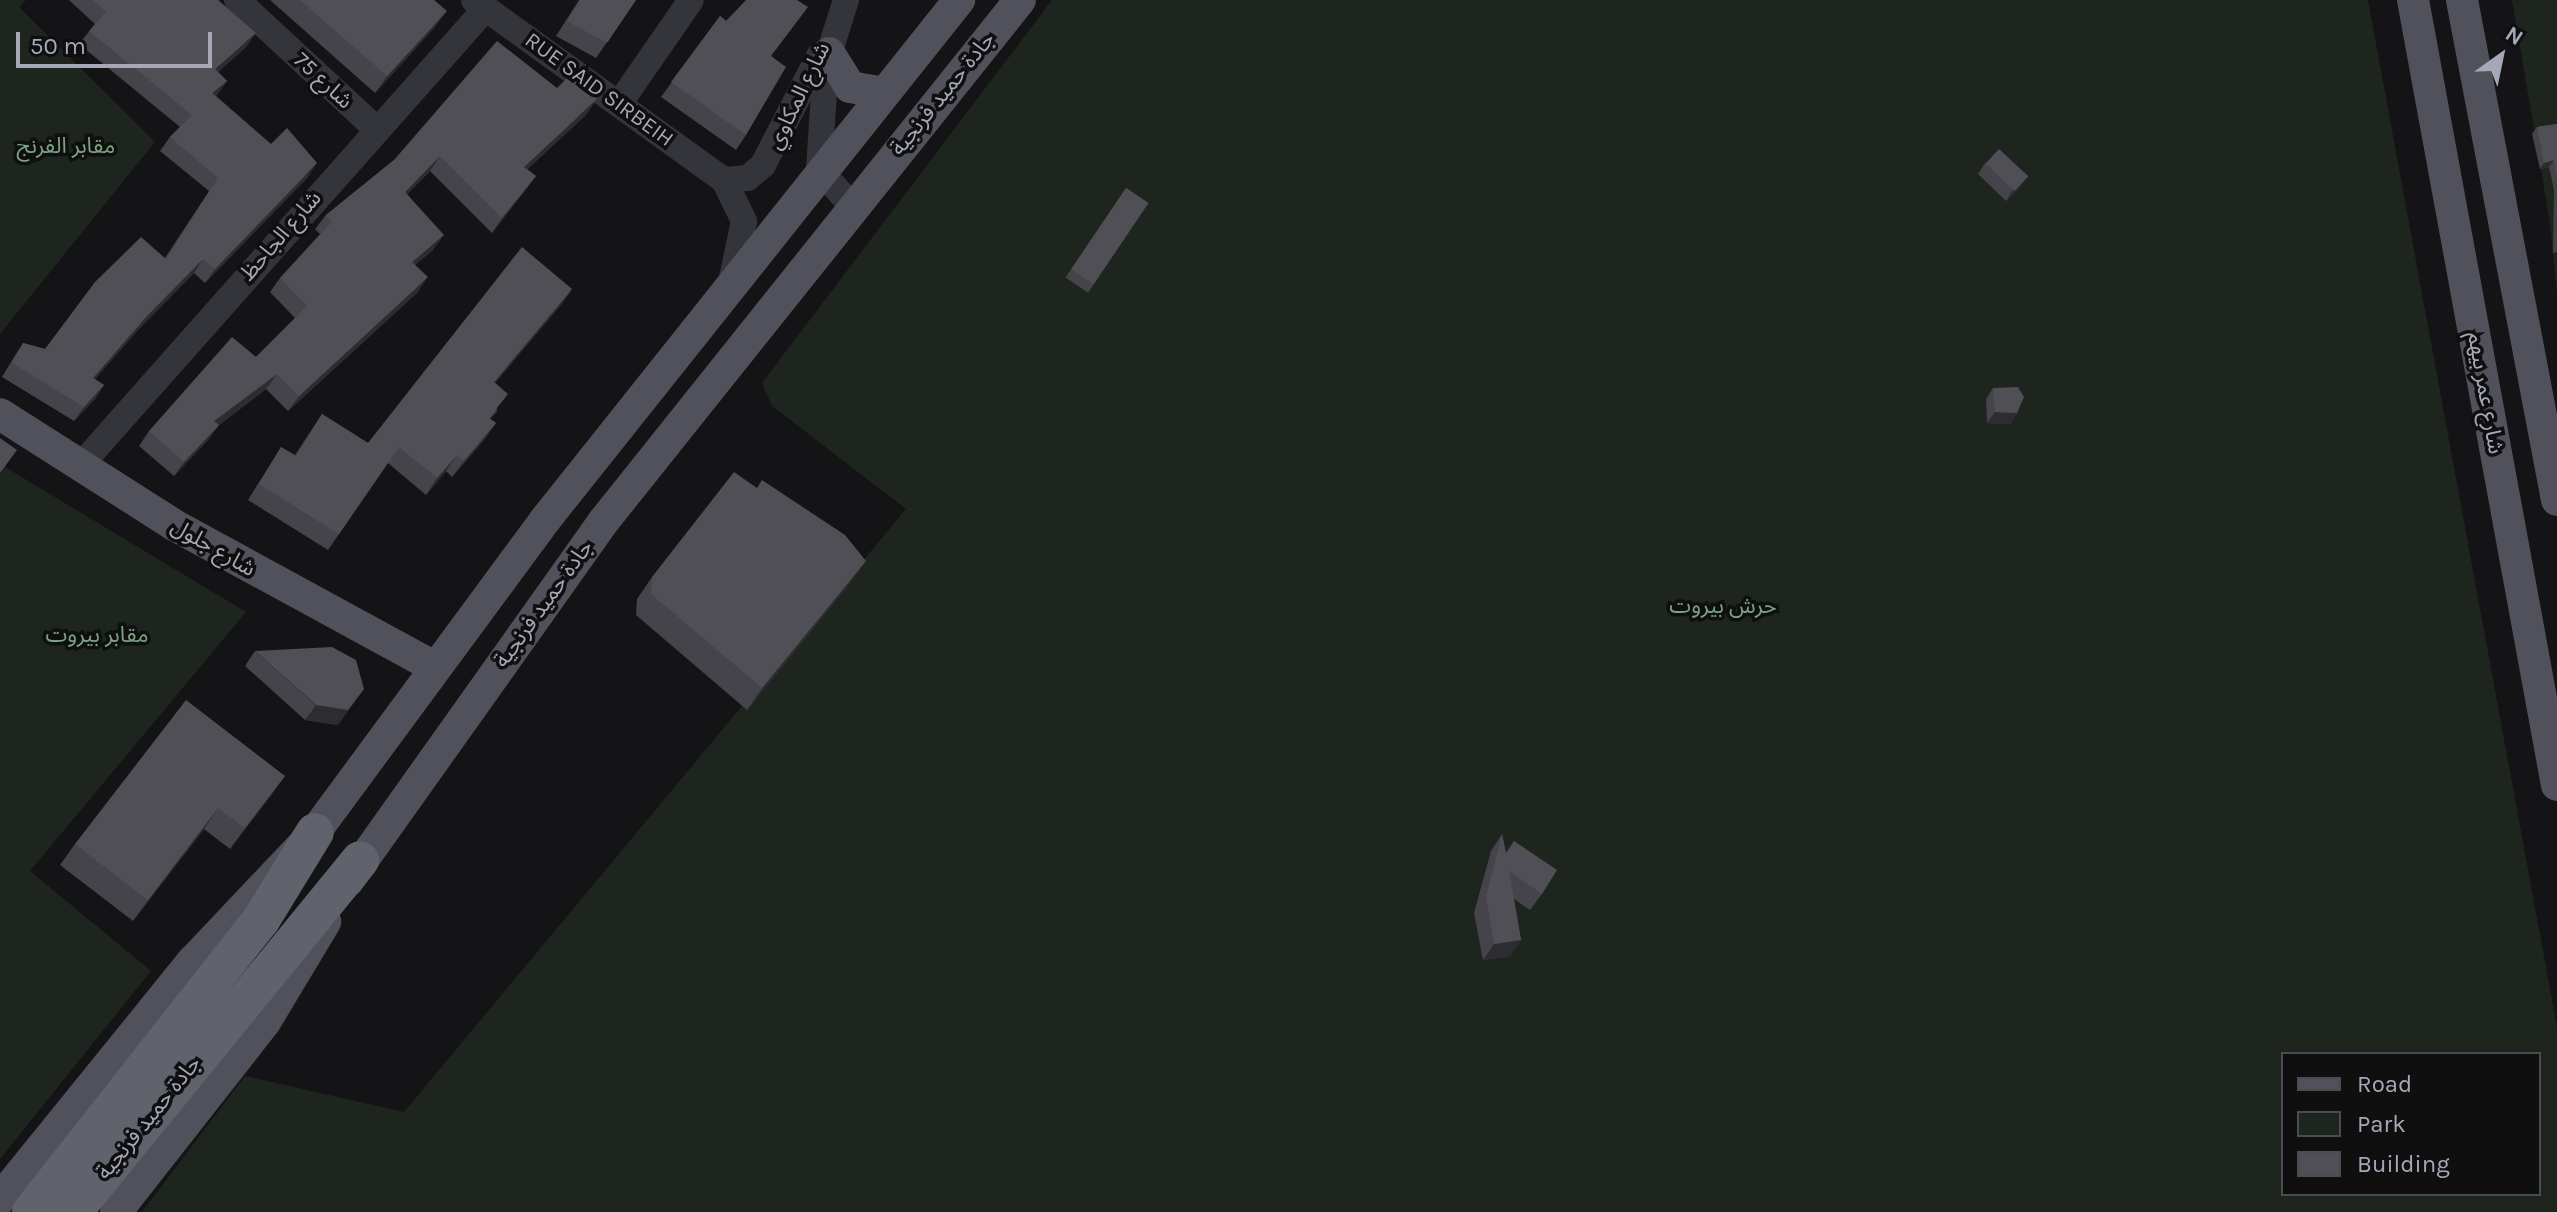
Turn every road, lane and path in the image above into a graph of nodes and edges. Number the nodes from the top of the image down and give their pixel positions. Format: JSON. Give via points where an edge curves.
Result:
{"nodes":[{"id":1,"x":237,"y":0,"type":"edge"},
{"id":2,"x":691,"y":0,"type":"edge"},
{"id":3,"x":959,"y":0,"type":"edge"},
{"id":4,"x":1020,"y":0,"type":"edge"},
{"id":5,"x":2413,"y":0,"type":"edge"},
{"id":6,"x":2462,"y":0,"type":"edge"},
{"id":7,"x":480,"y":4,"type":"edge"},
{"id":8,"x":842,"y":9,"type":"edge"},
{"id":9,"x":829,"y":53,"type":"junction"},
{"id":10,"x":884,"y":93,"type":"junction"},
{"id":11,"x":619,"y":104,"type":"junction"},
{"id":12,"x":375,"y":128,"type":"junction"},
{"id":13,"x":819,"y":169,"type":"junction"},
{"id":14,"x":724,"y":180,"type":"junction"},
{"id":15,"x":852,"y":206,"type":"junction"},
{"id":16,"x":731,"y":281,"type":"junction"},
{"id":17,"x":0,"y":414,"type":"edge"},
{"id":18,"x":80,"y":466,"type":"junction"},
{"id":19,"x":2557,"y":500,"type":"edge"},
{"id":20,"x":434,"y":667,"type":"junction"},
{"id":21,"x":2557,"y":785,"type":"edge"},
{"id":22,"x":315,"y":832,"type":"junction"},
{"id":23,"x":360,"y":860,"type":"junction"},
{"id":24,"x":0,"y":1199,"type":"edge"},
{"id":25,"x":31,"y":1212,"type":"edge"},
{"id":26,"x":73,"y":1212,"type":"edge"},
{"id":27,"x":116,"y":1212,"type":"edge"}],
"edges":[{"from":1,"to":12,"type":"street","name":"شارع 75"},
{"from":2,"to":11,"type":"street"},
{"from":3,"to":10,"type":"main road","name":"جادة حميد فرنجية"},
{"from":4,"to":15,"type":"main road","name":"جادة حميد فرنجية"},
{"from":5,"to":21,"type":"main road","name":"شارع عمر بيهم"},
{"from":6,"to":19,"type":"main road"},
{"from":7,"to":11,"type":"street","name":"RUE SAID SIRBEIH"},
{"from":7,"to":12,"type":"street","name":"شارع الجاحظ"},
{"from":8,"to":9,"type":"street"},
{"from":8,"to":14,"type":"street","name":"شارع المكاوي","via":[[763,165],[748,178]]},
{"from":9,"to":10,"type":"main road","via":[[850,87]]},
{"from":9,"to":13,"type":"street"},
{"from":10,"to":13,"type":"main road","name":"جادة حميد فرنجية"},
{"from":11,"to":14,"type":"street","name":"RUE SAID SIRBEIH"},
{"from":12,"to":18,"type":"street","name":"شارع الجاحظ"},
{"from":13,"to":15,"type":"street"},
{"from":13,"to":16,"type":"main road","name":"جادة حميد فرنجية"},
{"from":14,"to":16,"type":"street","via":[[741,209],[745,235]]},
{"from":15,"to":23,"type":"main road","name":"جادة حميد فرنجية","via":[[603,522]]},
{"from":16,"to":20,"type":"main road","name":"جادة حميد فرنجية"},
{"from":17,"to":18,"type":"main road","name":"شارع جلول"},
{"from":18,"to":20,"type":"main road","name":"شارع جلول","via":[[283,589]]},
{"from":20,"to":22,"type":"main road","name":"جادة حميد فرنجية"},
{"from":22,"to":24,"type":"main road","via":[[193,961]]},
{"from":22,"to":25,"type":"highway","name":"جادة حميد فرنجية","via":[[261,920]]},
{"from":23,"to":26,"type":"highway","name":"جادة حميد فرنجية"},
{"from":23,"to":27,"type":"main road","via":[[265,1022]]}]}
